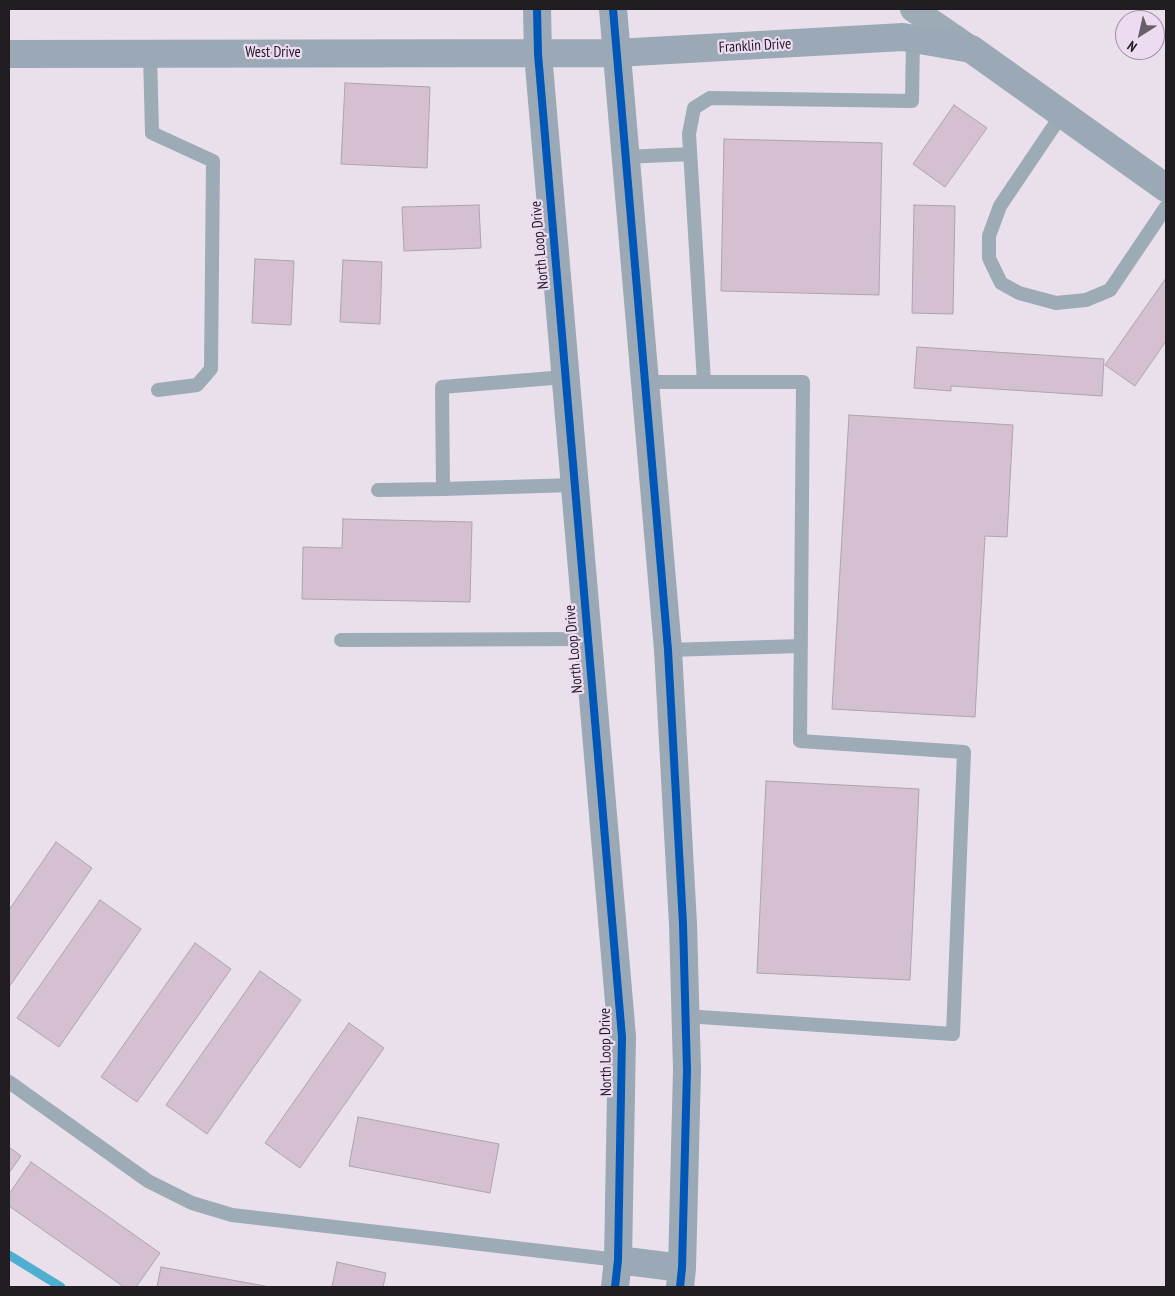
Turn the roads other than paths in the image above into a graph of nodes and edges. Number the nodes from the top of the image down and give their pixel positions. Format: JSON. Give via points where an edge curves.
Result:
{"nodes":[{"id":1,"x":537,"y":9,"type":"edge"},
{"id":2,"x":613,"y":9,"type":"edge"},
{"id":3,"x":913,"y":9,"type":"edge"},
{"id":4,"x":913,"y":39,"type":"junction"},
{"id":5,"x":971,"y":49,"type":"junction"},
{"id":6,"x":150,"y":53,"type":"junction"},
{"id":7,"x":616,"y":53,"type":"junction"},
{"id":8,"x":9,"y":54,"type":"edge"},
{"id":9,"x":538,"y":54,"type":"junction"},
{"id":10,"x":1062,"y":114,"type":"junction"},
{"id":11,"x":690,"y":154,"type":"junction"},
{"id":12,"x":625,"y":157,"type":"junction"},
{"id":13,"x":1166,"y":188,"type":"edge"},
{"id":14,"x":1166,"y":206,"type":"edge"},
{"id":15,"x":564,"y":377,"type":"junction"},
{"id":16,"x":644,"y":382,"type":"junction"},
{"id":17,"x":704,"y":382,"type":"junction"},
{"id":18,"x":158,"y":390,"type":"dead end"},
{"id":19,"x":574,"y":485,"type":"junction"},
{"id":20,"x":443,"y":489,"type":"junction"},
{"id":21,"x":378,"y":490,"type":"dead end"},
{"id":22,"x":587,"y":639,"type":"junction"},
{"id":23,"x":342,"y":640,"type":"dead end"},
{"id":24,"x":801,"y":646,"type":"junction"},
{"id":25,"x":668,"y":650,"type":"junction"},
{"id":26,"x":686,"y":1016,"type":"junction"},
{"id":27,"x":9,"y":1082,"type":"edge"},
{"id":28,"x":618,"y":1260,"type":"junction"},
{"id":29,"x":681,"y":1278,"type":"edge"},
{"id":30,"x":616,"y":1287,"type":"edge"}],
"edges":[{"from":1,"to":9,"type":"main road","name":"North Loop Drive"},
{"from":2,"to":7,"type":"main road"},
{"from":3,"to":5,"type":"street","name":"Franklin Drive"},
{"from":4,"to":5,"type":"main road","name":"Franklin Drive"},
{"from":4,"to":7,"type":"main road","name":"Franklin Drive"},
{"from":4,"to":11,"type":"lane","via":[[912,101],[710,98],[694,108],[689,134]]},
{"from":5,"to":10,"type":"main road","name":"Franklin Drive"},
{"from":6,"to":8,"type":"main road","name":"West Drive"},
{"from":6,"to":9,"type":"main road","name":"West Drive"},
{"from":6,"to":18,"type":"lane","via":[[152,133],[212,161],[211,369],[197,385]]},
{"from":7,"to":9,"type":"main road","name":"Franklin Drive"},
{"from":7,"to":12,"type":"main road"},
{"from":9,"to":15,"type":"main road","name":"North Loop Drive"},
{"from":10,"to":13,"type":"main road","name":"Franklin Drive"},
{"from":10,"to":14,"type":"lane","via":[[1000,206],[989,236],[989,258],[1001,283],[1019,293],[1056,303],[1086,300],[1110,290]]},
{"from":11,"to":12,"type":"lane"},
{"from":11,"to":17,"type":"lane"},
{"from":12,"to":16,"type":"main road"},
{"from":15,"to":19,"type":"main road","name":"North Loop Drive"},
{"from":15,"to":20,"type":"lane","via":[[442,387]]},
{"from":16,"to":17,"type":"lane"},
{"from":16,"to":25,"type":"main road"},
{"from":17,"to":24,"type":"lane","via":[[803,382]]},
{"from":19,"to":20,"type":"lane"},
{"from":19,"to":22,"type":"main road","name":"North Loop Drive"},
{"from":20,"to":21,"type":"lane"},
{"from":22,"to":23,"type":"lane"},
{"from":22,"to":28,"type":"main road","name":"North Loop Drive","via":[[622,1037]]},
{"from":24,"to":25,"type":"lane"},
{"from":24,"to":26,"type":"lane","via":[[800,741],[964,752],[953,1034]]},
{"from":25,"to":26,"type":"main road"},
{"from":26,"to":29,"type":"main road"},
{"from":27,"to":28,"type":"lane","via":[[148,1181],[192,1203],[232,1215]]},
{"from":28,"to":29,"type":"main road"},
{"from":28,"to":30,"type":"main road","name":"North Loop Drive"}]}
